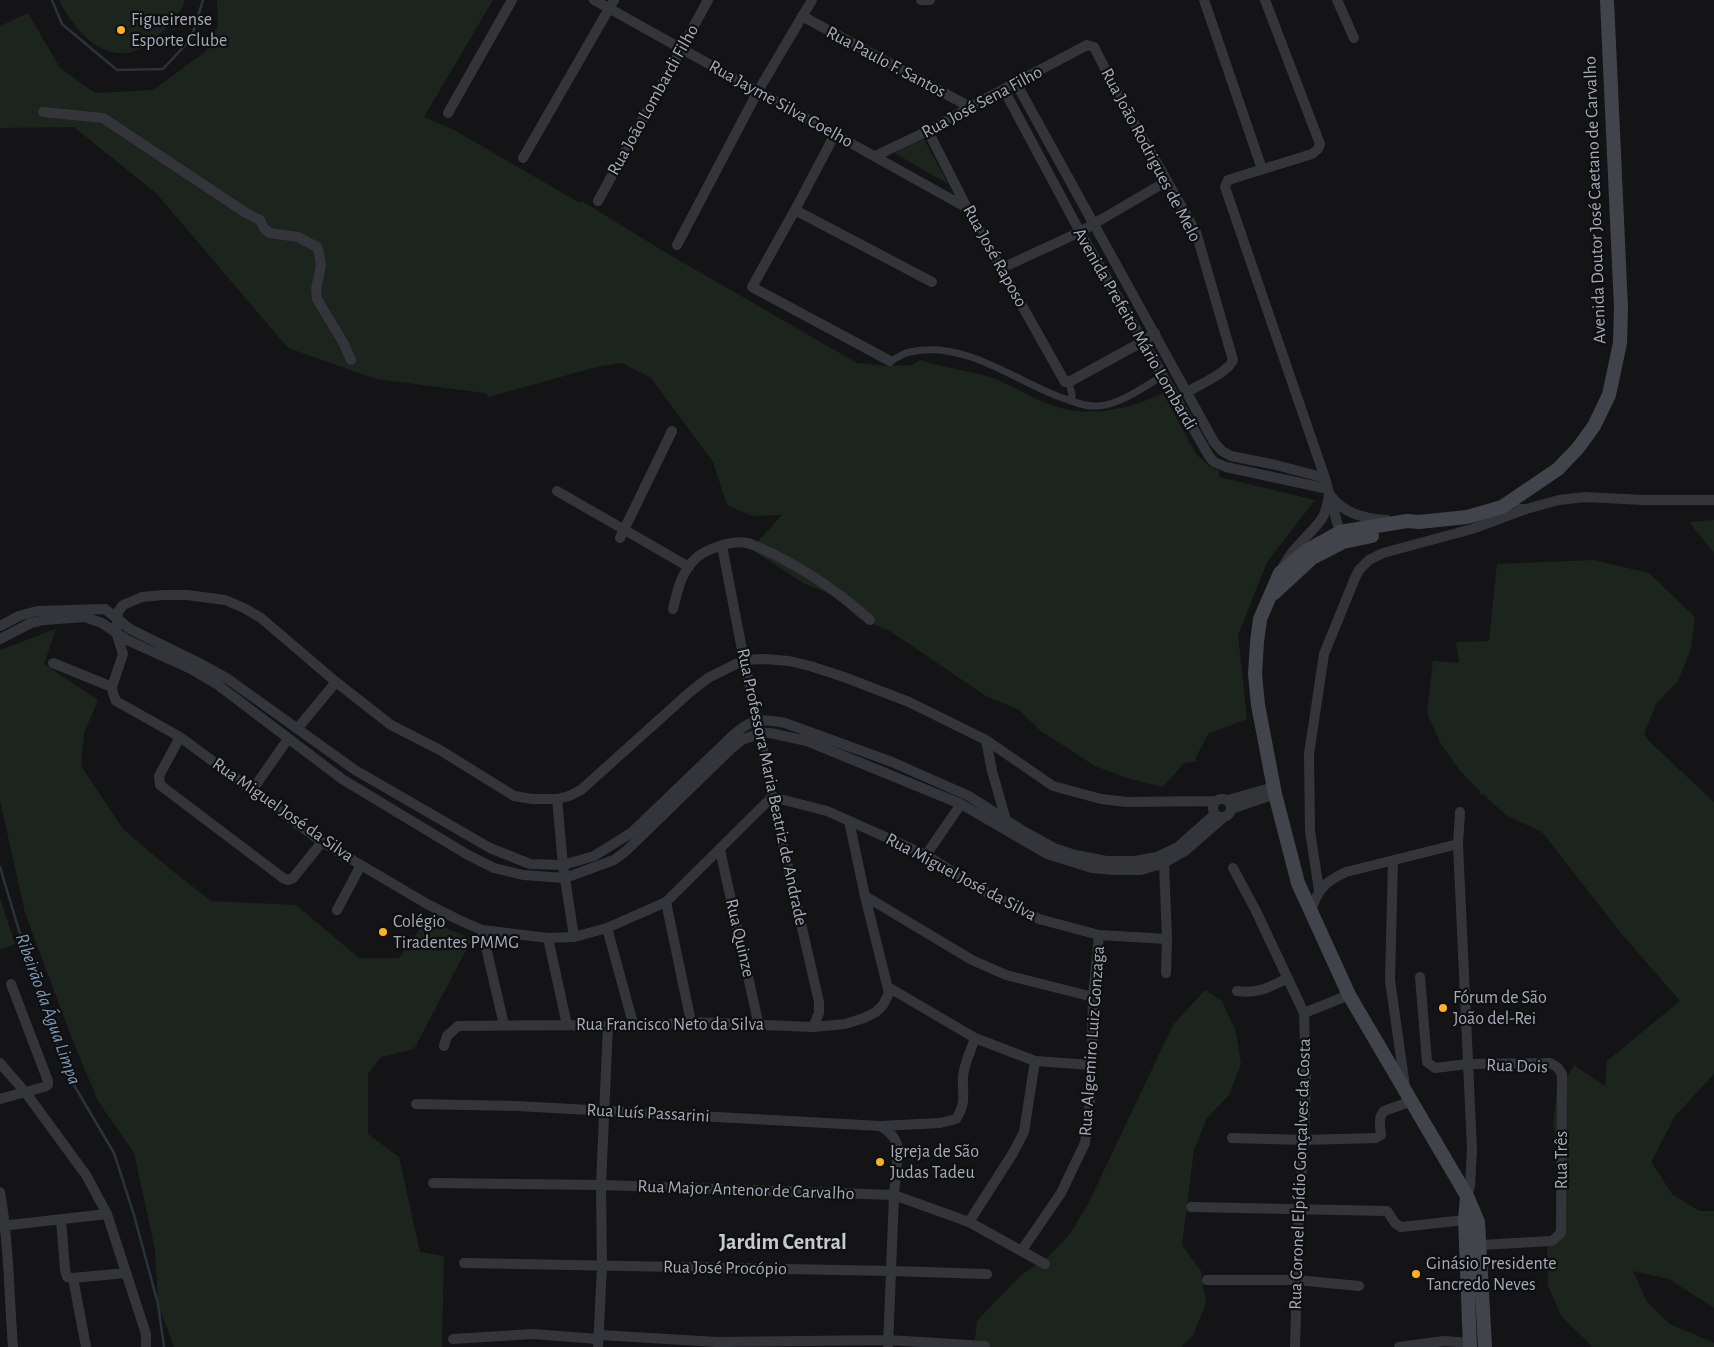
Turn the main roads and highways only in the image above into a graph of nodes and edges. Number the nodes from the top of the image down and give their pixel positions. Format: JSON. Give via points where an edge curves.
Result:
{"nodes":[{"id":1,"x":1607,"y":0,"type":"edge"},
{"id":2,"x":1341,"y":537,"type":"junction"},
{"id":3,"x":1270,"y":597,"type":"junction"},
{"id":4,"x":1467,"y":1196,"type":"junction"},
{"id":5,"x":1470,"y":1345,"type":"edge"},
{"id":6,"x":1485,"y":1347,"type":"edge"}],
"edges":[{"from":1,"to":2,"type":"main road","name":"Avenida Doutor José Caetano de Carvalho","via":[[1621,308],[1620,343],[1610,395],[1594,426],[1558,469],[1502,507],[1467,517],[1413,521],[1410,527]]},
{"from":2,"to":3,"type":"main road","name":"Avenida Doutor José Caetano de Carvalho","via":[[1312,558]]},
{"from":2,"to":3,"type":"main road","name":"Avenida Doutor José Caetano de Carvalho","via":[[1306,551],[1280,574]]},
{"from":3,"to":4,"type":"main road","name":"Avenida Doutor José Caetano de Carvalho","via":[[1260,619],[1255,674],[1261,727],[1274,791],[1298,883],[1349,995]]},
{"from":4,"to":5,"type":"main road"},
{"from":4,"to":6,"type":"main road","name":"Avenida Doutor José Caetano de Carvalho","via":[[1478,1220]]}]}
